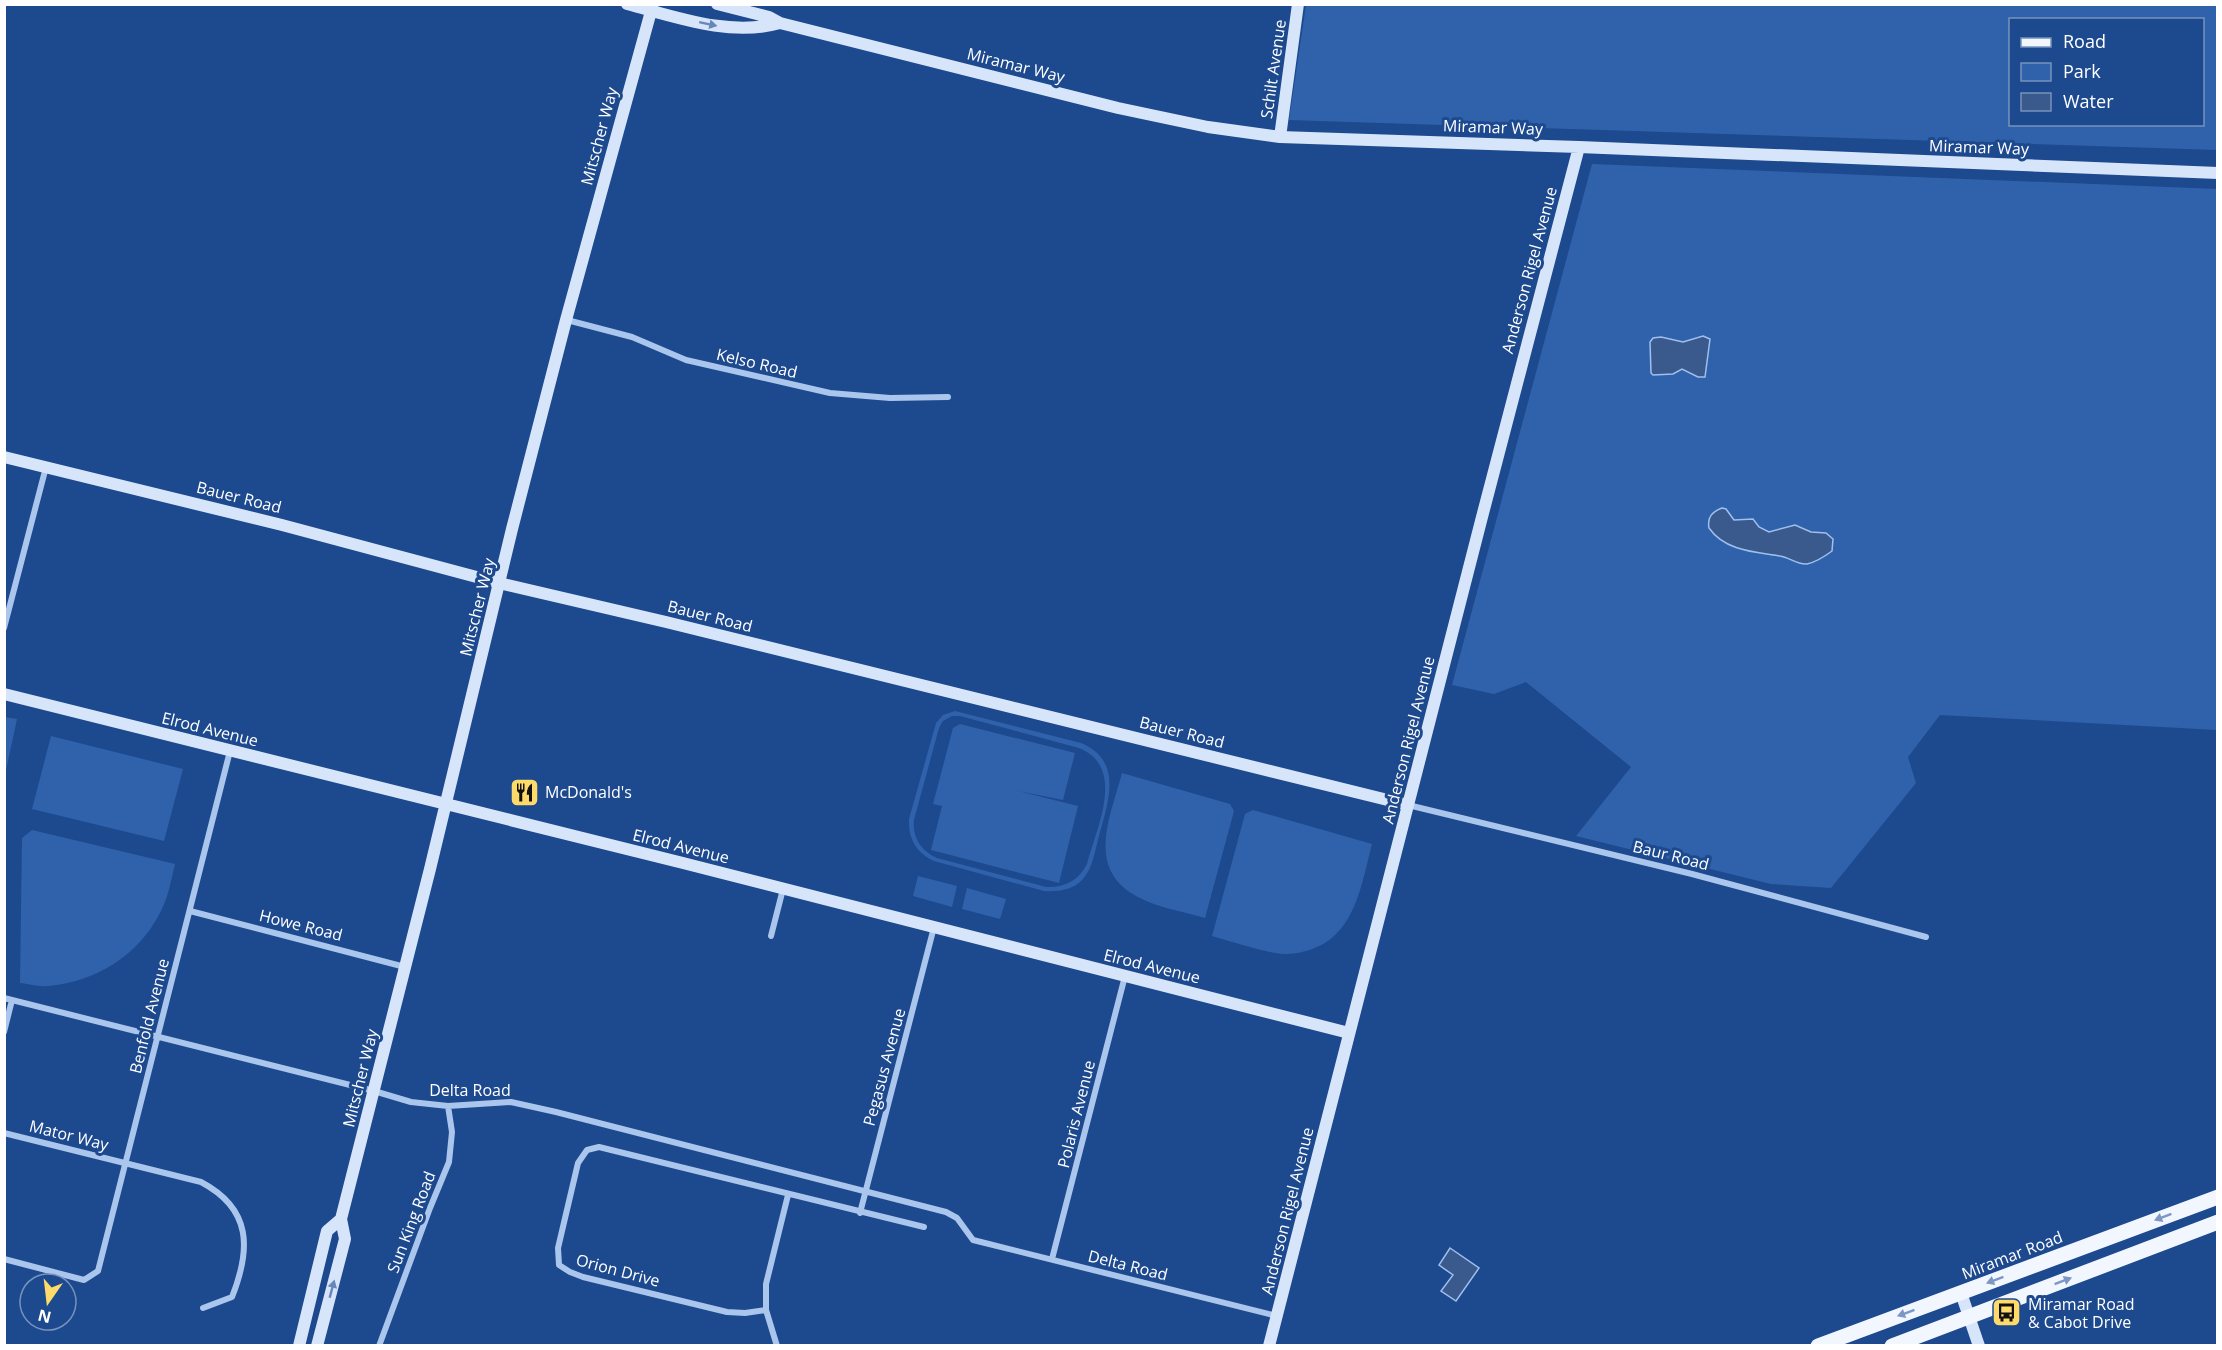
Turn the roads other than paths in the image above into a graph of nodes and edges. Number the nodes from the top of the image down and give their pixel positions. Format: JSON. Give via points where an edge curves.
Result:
{"nodes":[{"id":1,"x":627,"y":4,"type":"edge"},
{"id":2,"x":717,"y":4,"type":"edge"},
{"id":3,"x":1298,"y":4,"type":"edge"},
{"id":4,"x":652,"y":8,"type":"edge"},
{"id":5,"x":780,"y":23,"type":"junction"},
{"id":6,"x":1280,"y":137,"type":"junction"},
{"id":7,"x":1579,"y":147,"type":"junction"},
{"id":8,"x":2217,"y":173,"type":"edge"},
{"id":9,"x":566,"y":320,"type":"junction"},
{"id":10,"x":948,"y":397,"type":"dead end"},
{"id":11,"x":4,"y":458,"type":"edge"},
{"id":12,"x":46,"y":467,"type":"junction"},
{"id":13,"x":500,"y":583,"type":"junction"},
{"id":14,"x":4,"y":628,"type":"edge"},
{"id":15,"x":4,"y":694,"type":"edge"},
{"id":16,"x":230,"y":751,"type":"junction"},
{"id":17,"x":445,"y":804,"type":"junction"},
{"id":18,"x":1408,"y":805,"type":"junction"},
{"id":19,"x":783,"y":889,"type":"junction"},
{"id":20,"x":190,"y":911,"type":"junction"},
{"id":21,"x":934,"y":927,"type":"junction"},
{"id":22,"x":771,"y":936,"type":"dead end"},
{"id":23,"x":1926,"y":937,"type":"dead end"},
{"id":24,"x":405,"y":967,"type":"junction"},
{"id":25,"x":1125,"y":976,"type":"junction"},
{"id":26,"x":8,"y":999,"type":"edge"},
{"id":27,"x":4,"y":1032,"type":"edge"},
{"id":28,"x":1349,"y":1033,"type":"junction"},
{"id":29,"x":158,"y":1036,"type":"junction"},
{"id":30,"x":374,"y":1091,"type":"junction"},
{"id":31,"x":448,"y":1106,"type":"junction"},
{"id":32,"x":4,"y":1133,"type":"edge"},
{"id":33,"x":127,"y":1163,"type":"junction"},
{"id":34,"x":866,"y":1191,"type":"junction"},
{"id":35,"x":788,"y":1195,"type":"junction"},
{"id":36,"x":2217,"y":1197,"type":"edge"},
{"id":37,"x":860,"y":1213,"type":"junction"},
{"id":38,"x":340,"y":1219,"type":"junction"},
{"id":39,"x":2217,"y":1222,"type":"edge"},
{"id":40,"x":924,"y":1227,"type":"dead end"},
{"id":41,"x":4,"y":1259,"type":"edge"},
{"id":42,"x":1052,"y":1259,"type":"junction"},
{"id":43,"x":1961,"y":1293,"type":"junction"},
{"id":44,"x":204,"y":1308,"type":"dead end"},
{"id":45,"x":766,"y":1310,"type":"junction"},
{"id":46,"x":1277,"y":1316,"type":"junction"},
{"id":47,"x":1969,"y":1317,"type":"junction"},
{"id":48,"x":1270,"y":1344,"type":"edge"},
{"id":49,"x":299,"y":1346,"type":"edge"},
{"id":50,"x":317,"y":1346,"type":"edge"},
{"id":51,"x":379,"y":1346,"type":"edge"},
{"id":52,"x":777,"y":1346,"type":"edge"},
{"id":53,"x":1818,"y":1346,"type":"edge"},
{"id":54,"x":1892,"y":1346,"type":"edge"},
{"id":55,"x":1979,"y":1346,"type":"edge"}],
"edges":[{"from":1,"to":4,"type":"street","name":"Miramar Way"},
{"from":2,"to":5,"type":"street","name":"Miramar Way","via":[[769,16]]},
{"from":3,"to":6,"type":"street","name":"Schilt Avenue"},
{"from":4,"to":5,"type":"street","name":"Miramar Way","one_way":true,"via":[[715,27],[767,27]]},
{"from":4,"to":9,"type":"street","name":"Mitscher Way"},
{"from":5,"to":6,"type":"street","name":"Miramar Way","via":[[1118,108]]},
{"from":6,"to":7,"type":"street","name":"Miramar Way"},
{"from":7,"to":8,"type":"street","name":"Miramar Way"},
{"from":7,"to":18,"type":"street","name":"Anderson Rigel Avenue"},
{"from":9,"to":10,"type":"street","name":"Kelso Road","via":[[632,337],[686,360],[830,393]]},
{"from":9,"to":13,"type":"street","name":"Mitscher Way"},
{"from":11,"to":12,"type":"street","name":"Bauer Road"},
{"from":12,"to":13,"type":"street","name":"Bauer Road"},
{"from":12,"to":14,"type":"street"},
{"from":13,"to":17,"type":"street","name":"Mitscher Way"},
{"from":13,"to":18,"type":"street","name":"Bauer Road"},
{"from":15,"to":16,"type":"street","name":"Elrod Avenue"},
{"from":16,"to":17,"type":"street","name":"Elrod Avenue"},
{"from":16,"to":20,"type":"street","name":"Benfold Avenue"},
{"from":17,"to":19,"type":"street","name":"Elrod Avenue"},
{"from":17,"to":24,"type":"street","name":"Mitscher Way"},
{"from":18,"to":23,"type":"street","name":"Baur Road","via":[[1692,874]]},
{"from":18,"to":28,"type":"street","name":"Anderson Rigel Avenue"},
{"from":19,"to":21,"type":"street","name":"Elrod Avenue"},
{"from":19,"to":22,"type":"street"},
{"from":20,"to":24,"type":"street","name":"Howe Road"},
{"from":20,"to":29,"type":"street","name":"Benfold Avenue"},
{"from":21,"to":25,"type":"street","name":"Elrod Avenue"},
{"from":21,"to":34,"type":"street","name":"Pegasus Avenue"},
{"from":24,"to":30,"type":"street","name":"Mitscher Way"},
{"from":25,"to":28,"type":"street","name":"Elrod Avenue"},
{"from":25,"to":42,"type":"street","name":"Polaris Avenue"},
{"from":26,"to":27,"type":"street"},
{"from":26,"to":29,"type":"street","name":"Delta Road"},
{"from":28,"to":46,"type":"street","name":"Anderson Rigel Avenue"},
{"from":29,"to":30,"type":"street","name":"Delta Road"},
{"from":29,"to":33,"type":"street","name":"Benfold Avenue"},
{"from":30,"to":31,"type":"street","name":"Delta Road","via":[[411,1102]]},
{"from":30,"to":38,"type":"street","name":"Mitscher Way"},
{"from":31,"to":34,"type":"street","name":"Delta Road","via":[[511,1102]]},
{"from":31,"to":51,"type":"street","name":"Sun King Road","via":[[452,1132],[449,1162]]},
{"from":32,"to":33,"type":"street","name":"Mator Way"},
{"from":33,"to":41,"type":"street","name":"Benfold Avenue","via":[[98,1271],[84,1280]]},
{"from":33,"to":44,"type":"street","name":"Mator Way","via":[[201,1182],[230,1202],[240,1222],[246,1250],[240,1276],[232,1297]]},
{"from":34,"to":37,"type":"street","name":"Pegasus Avenue"},
{"from":34,"to":42,"type":"street","name":"Delta Road","via":[[946,1212],[957,1218],[973,1240]]},
{"from":35,"to":37,"type":"street"},
{"from":35,"to":45,"type":"street","via":[[766,1284]]},
{"from":35,"to":45,"type":"street","name":"Orion Drive","via":[[599,1147],[587,1150],[578,1163],[558,1248],[559,1265],[583,1277],[728,1312]]},
{"from":36,"to":43,"type":"main road","name":"Miramar Road","one_way":true},
{"from":37,"to":40,"type":"street"},
{"from":38,"to":49,"type":"street","name":"Mitscher Way","via":[[327,1231]]},
{"from":50,"to":38,"type":"street","name":"Mitscher Way","one_way":true,"via":[[345,1239]]},
{"from":47,"to":39,"type":"main road","one_way":true},
{"from":42,"to":46,"type":"street","name":"Delta Road"},
{"from":43,"to":47,"type":"street"},
{"from":43,"to":53,"type":"main road","name":"Miramar Road","one_way":true},
{"from":45,"to":52,"type":"street"},
{"from":46,"to":48,"type":"street","name":"Anderson Rigel Avenue"},
{"from":47,"to":54,"type":"main road"},
{"from":47,"to":55,"type":"street"}]}
